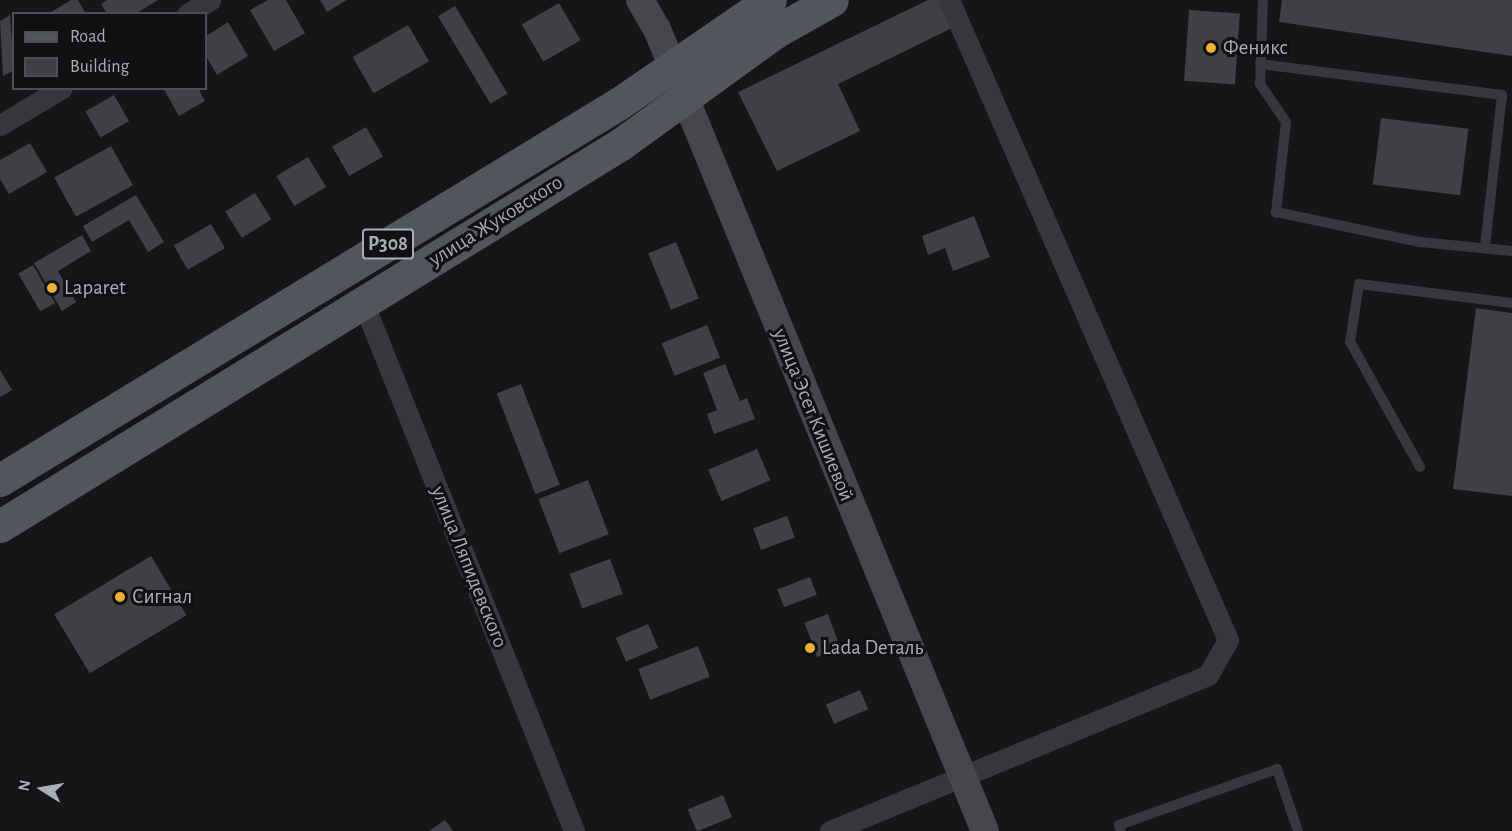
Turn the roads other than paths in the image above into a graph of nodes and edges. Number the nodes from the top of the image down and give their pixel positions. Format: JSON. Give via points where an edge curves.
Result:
{"nodes":[{"id":1,"x":210,"y":0,"type":"edge"},
{"id":2,"x":640,"y":0,"type":"edge"},
{"id":3,"x":770,"y":0,"type":"edge"},
{"id":4,"x":832,"y":0,"type":"edge"},
{"id":5,"x":949,"y":0,"type":"edge"},
{"id":6,"x":1263,"y":0,"type":"edge"},
{"id":7,"x":190,"y":12,"type":"edge"},
{"id":8,"x":669,"y":64,"type":"junction"},
{"id":9,"x":1260,"y":64,"type":"junction"},
{"id":10,"x":59,"y":90,"type":"edge"},
{"id":11,"x":683,"y":100,"type":"junction"},
{"id":12,"x":0,"y":125,"type":"edge"},
{"id":13,"x":1485,"y":247,"type":"junction"},
{"id":14,"x":1512,"y":251,"type":"edge"},
{"id":15,"x":363,"y":302,"type":"junction"},
{"id":16,"x":1512,"y":303,"type":"edge"},
{"id":17,"x":1420,"y":468,"type":"dead end"},
{"id":18,"x":0,"y":480,"type":"edge"},
{"id":19,"x":0,"y":526,"type":"edge"},
{"id":20,"x":963,"y":779,"type":"junction"},
{"id":21,"x":574,"y":831,"type":"edge"},
{"id":22,"x":830,"y":831,"type":"edge"},
{"id":23,"x":985,"y":831,"type":"edge"},
{"id":24,"x":1121,"y":831,"type":"edge"},
{"id":25,"x":1298,"y":831,"type":"edge"}],
"edges":[{"from":1,"to":7,"type":"street"},
{"from":2,"to":8,"type":"main road","name":"улица Эсет Кишиевой"},
{"from":3,"to":8,"type":"main road","number":"P308"},
{"from":4,"to":11,"type":"main road","name":"улица Жуковского","number":"P308","via":[[775,32]]},
{"from":5,"to":20,"type":"street","via":[[1228,640],[1208,675]]},
{"from":6,"to":9,"type":"lane"},
{"from":8,"to":11,"type":"main road","name":"улица Эсет Кишиевой"},
{"from":8,"to":18,"type":"main road","number":"P308","via":[[618,104]]},
{"from":9,"to":13,"type":"lane","via":[[1260,84],[1286,122],[1276,212],[1420,242]]},
{"from":9,"to":13,"type":"lane","via":[[1502,95]]},
{"from":10,"to":12,"type":"street"},
{"from":11,"to":15,"type":"main road","name":"улица Жуковского","number":"P308"},
{"from":11,"to":20,"type":"main road","name":"улица Эсет Кишиевой"},
{"from":13,"to":14,"type":"lane"},
{"from":15,"to":19,"type":"main road","name":"улица Жуковского","number":"P308"},
{"from":15,"to":21,"type":"street","name":"улица Ляпидевского"},
{"from":16,"to":17,"type":"lane","via":[[1359,284],[1350,342]]},
{"from":20,"to":22,"type":"street"},
{"from":20,"to":23,"type":"main road","name":"улица Эсет Кишиевой"},
{"from":24,"to":25,"type":"lane","via":[[1119,825],[1277,769]]}]}
